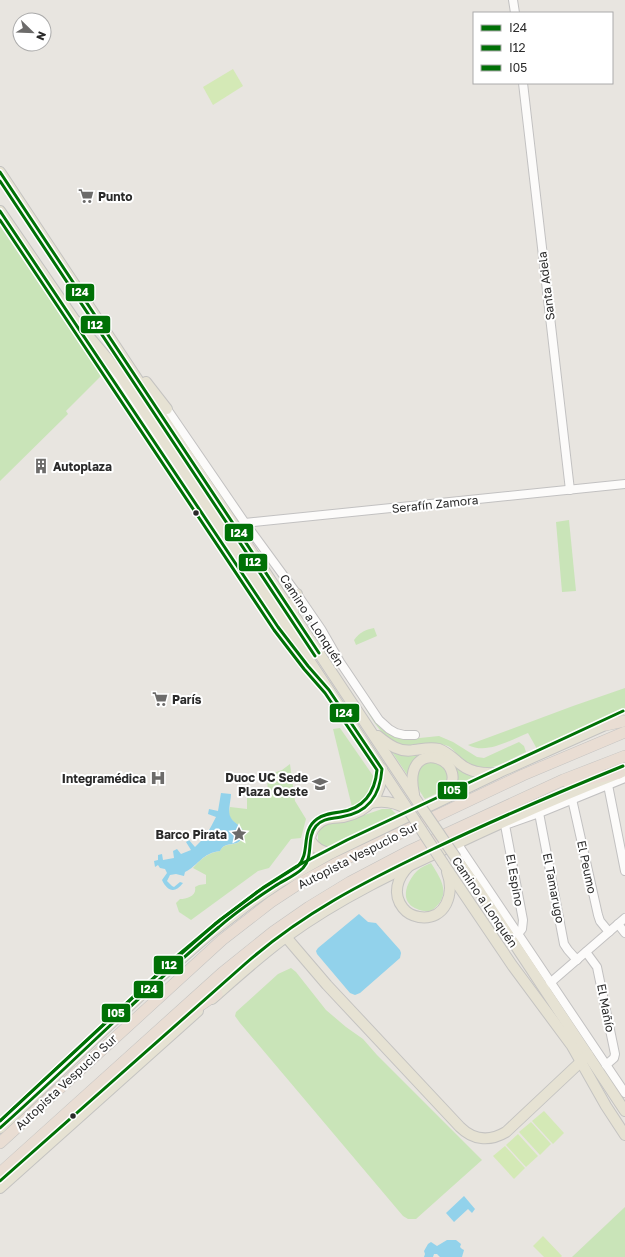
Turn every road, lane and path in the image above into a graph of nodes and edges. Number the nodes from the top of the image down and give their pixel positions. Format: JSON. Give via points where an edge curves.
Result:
{"nodes":[{"id":1,"x":513,"y":0,"type":"edge"},
{"id":2,"x":514,"y":12,"type":"edge"},
{"id":3,"x":523,"y":84,"type":"edge"},
{"id":4,"x":0,"y":172,"type":"edge"},
{"id":5,"x":0,"y":211,"type":"edge"},
{"id":6,"x":74,"y":319,"type":"junction"},
{"id":7,"x":125,"y":361,"type":"junction"},
{"id":8,"x":167,"y":409,"type":"joint"},
{"id":9,"x":625,"y":484,"type":"edge"},
{"id":10,"x":570,"y":490,"type":"junction"},
{"id":11,"x":245,"y":524,"type":"junction"},
{"id":12,"x":297,"y":594,"type":"junction"},
{"id":13,"x":293,"y":612,"type":"junction"},
{"id":14,"x":294,"y":648,"type":"joint"},
{"id":15,"x":329,"y":690,"type":"junction"},
{"id":16,"x":625,"y":716,"type":"edge"},
{"id":17,"x":625,"y":721,"type":"edge"},
{"id":18,"x":606,"y":725,"type":"junction"},
{"id":19,"x":369,"y":727,"type":"junction"},
{"id":20,"x":625,"y":732,"type":"edge"},
{"id":21,"x":415,"y":735,"type":"dead end"},
{"id":22,"x":625,"y":756,"type":"edge"},
{"id":23,"x":382,"y":769,"type":"junction"},
{"id":24,"x":500,"y":772,"type":"junction"},
{"id":25,"x":623,"y":774,"type":"edge"},
{"id":26,"x":608,"y":785,"type":"junction"},
{"id":27,"x":544,"y":788,"type":"junction"},
{"id":28,"x":572,"y":799,"type":"junction"},
{"id":29,"x":417,"y":801,"type":"junction"},
{"id":30,"x":440,"y":801,"type":"junction"},
{"id":31,"x":371,"y":803,"type":"junction"},
{"id":32,"x":409,"y":810,"type":"junction"},
{"id":33,"x":539,"y":813,"type":"junction"},
{"id":34,"x":505,"y":825,"type":"junction"},
{"id":35,"x":486,"y":830,"type":"junction"},
{"id":36,"x":310,"y":840,"type":"junction"},
{"id":37,"x":457,"y":843,"type":"junction"},
{"id":38,"x":332,"y":853,"type":"junction"},
{"id":39,"x":444,"y":864,"type":"junction"},
{"id":40,"x":410,"y":865,"type":"junction"},
{"id":41,"x":304,"y":868,"type":"junction"},
{"id":42,"x":625,"y":871,"type":"edge"},
{"id":43,"x":625,"y":918,"type":"edge"},
{"id":44,"x":618,"y":924,"type":"junction"},
{"id":45,"x":609,"y":932,"type":"junction"},
{"id":46,"x":625,"y":933,"type":"edge"},
{"id":47,"x":518,"y":934,"type":"junction"},
{"id":48,"x":286,"y":937,"type":"junction"},
{"id":49,"x":586,"y":952,"type":"junction"},
{"id":50,"x":577,"y":960,"type":"junction"},
{"id":51,"x":550,"y":983,"type":"junction"},
{"id":52,"x":217,"y":994,"type":"junction"},
{"id":53,"x":584,"y":1058,"type":"junction"},
{"id":54,"x":124,"y":1063,"type":"junction"},
{"id":55,"x":606,"y":1065,"type":"junction"},
{"id":56,"x":625,"y":1093,"type":"edge"},
{"id":57,"x":625,"y":1111,"type":"edge"},
{"id":58,"x":0,"y":1128,"type":"edge"},
{"id":59,"x":625,"y":1135,"type":"edge"},
{"id":60,"x":0,"y":1143,"type":"edge"},
{"id":61,"x":0,"y":1173,"type":"edge"},
{"id":62,"x":0,"y":1188,"type":"edge"}],
"edges":[{"from":1,"to":2,"type":"street"},
{"from":3,"to":10,"type":"street","name":"Santa Adela"},
{"from":4,"to":7,"type":"main road","name":"Camino a Lonquén"},
{"from":5,"to":6,"type":"main road","name":"Camino a Lonquén"},
{"from":6,"to":14,"type":"street","name":"Camino a Lonquén"},
{"from":6,"to":15,"type":"main road","name":"Camino a Lonquén","via":[[120,375]]},
{"from":7,"to":8,"type":"main road"},
{"from":7,"to":13,"type":"main road","name":"Camino a Lonquén"},
{"from":8,"to":11,"type":"street","name":"Camino a Lonquén"},
{"from":9,"to":10,"type":"street","name":"Serafín Zamora"},
{"from":10,"to":11,"type":"street","name":"Serafín Zamora"},
{"from":11,"to":12,"type":"street","name":"Camino a Lonquén"},
{"from":12,"to":13,"type":"main road","via":[[293,602]]},
{"from":12,"to":21,"type":"street","name":"Camino a Lonquén","via":[[379,720],[396,733]]},
{"from":13,"to":19,"type":"main road","name":"Camino a Lonquén"},
{"from":14,"to":15,"type":"main road"},
{"from":15,"to":23,"type":"main road","name":"Camino a Lonquén"},
{"from":16,"to":18,"type":"main road"},
{"from":17,"to":18,"type":"highway"},
{"from":18,"to":24,"type":"main road"},
{"from":19,"to":24,"type":"main road","via":[[399,750],[438,749],[473,771]]},
{"from":19,"to":29,"type":"main road","name":"Camino a Lonquén"},
{"from":20,"to":60,"type":"highway","name":"Autopista Vespucio Sur","via":[[523,775],[335,864],[271,902],[222,940]]},
{"from":22,"to":27,"type":"highway","name":"Autopista Vespucio Sur"},
{"from":23,"to":31,"type":"main road","via":[[381,786]]},
{"from":23,"to":32,"type":"main road","name":"Camino a Lonquén"},
{"from":24,"to":30,"type":"main road"},
{"from":25,"to":26,"type":"street"},
{"from":25,"to":27,"type":"highway"},
{"from":25,"to":35,"type":"main road","via":[[574,791]]},
{"from":26,"to":28,"type":"street"},
{"from":26,"to":42,"type":"street"},
{"from":27,"to":54,"type":"highway","name":"Autopista Vespucio Sur","via":[[387,862],[309,908],[239,959]]},
{"from":28,"to":33,"type":"street"},
{"from":28,"to":45,"type":"street","name":"El Peumo","via":[[598,916]]},
{"from":29,"to":30,"type":"main road","via":[[412,780],[415,767],[423,759],[435,757],[446,762],[452,774],[452,782]]},
{"from":29,"to":53,"type":"main road","name":"Camino a Lonquén","bridge":true,"via":[[480,892]]},
{"from":30,"to":38,"type":"main road"},
{"from":31,"to":32,"type":"main road","via":[[390,802]]},
{"from":31,"to":36,"type":"main road","via":[[349,815],[322,821],[313,829]]},
{"from":32,"to":39,"type":"main road","name":"Camino a Lonquén","bridge":true},
{"from":33,"to":34,"type":"street"},
{"from":33,"to":50,"type":"street","name":"El Tamarugo","via":[[564,944]]},
{"from":34,"to":35,"type":"main road"},
{"from":34,"to":47,"type":"street","name":"El Espino","via":[[523,920],[522,929]]},
{"from":35,"to":37,"type":"main road"},
{"from":36,"to":38,"type":"main road","via":[[317,849]]},
{"from":36,"to":41,"type":"main road","via":[[309,856]]},
{"from":37,"to":40,"type":"main road"},
{"from":37,"to":47,"type":"street","name":"Camino a Lonquén"},
{"from":38,"to":41,"type":"main road"},
{"from":39,"to":40,"type":"main road","via":[[450,886],[449,898],[439,912],[424,917],[408,913],[398,897],[398,882]]},
{"from":39,"to":53,"type":"main road","name":"Camino a Lonquén","via":[[512,965],[572,1046]]},
{"from":40,"to":48,"type":"main road","via":[[349,897]]},
{"from":41,"to":58,"type":"main road","via":[[265,892],[212,932],[158,979]]},
{"from":43,"to":44,"type":"street"},
{"from":44,"to":45,"type":"street"},
{"from":44,"to":46,"type":"street"},
{"from":45,"to":49,"type":"street"},
{"from":47,"to":51,"type":"street","name":"Camino a Lonquén"},
{"from":48,"to":52,"type":"main road"},
{"from":48,"to":53,"type":"main road","via":[[364,1024],[471,1136],[489,1139],[506,1132]]},
{"from":49,"to":50,"type":"street"},
{"from":49,"to":55,"type":"street","name":"El Mañío","via":[[598,967],[615,1054],[613,1060]]},
{"from":50,"to":51,"type":"street"},
{"from":51,"to":55,"type":"street","name":"Camino a Lonquén"},
{"from":52,"to":54,"type":"highway"},
{"from":52,"to":62,"type":"main road"},
{"from":53,"to":57,"type":"main road","name":"Camino a Lonquén"},
{"from":53,"to":59,"type":"main road","name":"Camino a Lonquén","via":[[603,1101]]},
{"from":54,"to":61,"type":"highway","name":"Autopista Vespucio Sur"},
{"from":55,"to":56,"type":"street","name":"Camino a Lonquén"}]}
